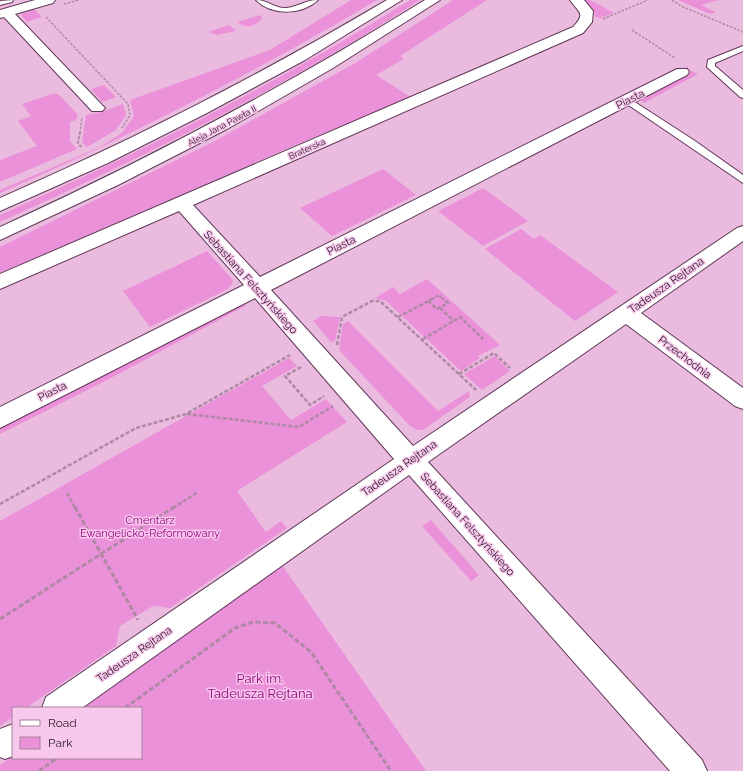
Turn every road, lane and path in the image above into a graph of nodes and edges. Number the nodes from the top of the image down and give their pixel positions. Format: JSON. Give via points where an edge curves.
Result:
{"nodes":[{"id":1,"x":48,"y":0,"type":"edge"},
{"id":2,"x":260,"y":0,"type":"edge"},
{"id":3,"x":314,"y":0,"type":"edge"},
{"id":4,"x":396,"y":0,"type":"edge"},
{"id":5,"x":434,"y":0,"type":"edge"},
{"id":6,"x":576,"y":0,"type":"edge"},
{"id":7,"x":648,"y":0,"type":"edge"},
{"id":8,"x":672,"y":0,"type":"edge"},
{"id":9,"x":34,"y":4,"type":"junction"},
{"id":10,"x":4,"y":7,"type":"edge"},
{"id":11,"x":602,"y":20,"type":"dead end"},
{"id":12,"x":632,"y":30,"type":"dead end"},
{"id":13,"x":743,"y":32,"type":"edge"},
{"id":14,"x":743,"y":48,"type":"edge"},
{"id":15,"x":679,"y":66,"type":"joint"},
{"id":16,"x":743,"y":95,"type":"edge"},
{"id":17,"x":627,"y":100,"type":"junction"},
{"id":18,"x":97,"y":108,"type":"dead end"},
{"id":19,"x":120,"y":131,"type":"dead end"},
{"id":20,"x":78,"y":143,"type":"dead end"},
{"id":21,"x":83,"y":148,"type":"dead end"},
{"id":22,"x":743,"y":180,"type":"edge"},
{"id":23,"x":182,"y":203,"type":"junction"},
{"id":24,"x":0,"y":205,"type":"edge"},
{"id":25,"x":743,"y":232,"type":"edge"},
{"id":26,"x":0,"y":234,"type":"edge"},
{"id":27,"x":0,"y":282,"type":"edge"},
{"id":28,"x":256,"y":288,"type":"junction"},
{"id":29,"x":428,"y":301,"type":"junction"},
{"id":30,"x":440,"y":308,"type":"junction"},
{"id":31,"x":626,"y":313,"type":"junction"},
{"id":32,"x":398,"y":317,"type":"junction"},
{"id":33,"x":454,"y":321,"type":"junction"},
{"id":34,"x":484,"y":339,"type":"dead end"},
{"id":35,"x":423,"y":340,"type":"junction"},
{"id":36,"x":336,"y":349,"type":"dead end"},
{"id":37,"x":292,"y":354,"type":"dead end"},
{"id":38,"x":303,"y":366,"type":"dead end"},
{"id":39,"x":514,"y":371,"type":"dead end"},
{"id":40,"x":459,"y":374,"type":"junction"},
{"id":41,"x":328,"y":394,"type":"dead end"},
{"id":42,"x":480,"y":394,"type":"dead end"},
{"id":43,"x":743,"y":400,"type":"edge"},
{"id":44,"x":336,"y":404,"type":"dead end"},
{"id":45,"x":186,"y":414,"type":"junction"},
{"id":46,"x":0,"y":418,"type":"edge"},
{"id":47,"x":411,"y":460,"type":"junction"},
{"id":48,"x":198,"y":492,"type":"dead end"},
{"id":49,"x":67,"y":493,"type":"dead end"},
{"id":50,"x":0,"y":504,"type":"edge"},
{"id":51,"x":101,"y":554,"type":"junction"},
{"id":52,"x":0,"y":619,"type":"edge"},
{"id":53,"x":139,"y":622,"type":"dead end"},
{"id":54,"x":58,"y":707,"type":"edge"},
{"id":55,"x":126,"y":707,"type":"edge"},
{"id":56,"x":56,"y":759,"type":"edge"},
{"id":57,"x":39,"y":771,"type":"edge"},
{"id":58,"x":391,"y":771,"type":"edge"},
{"id":59,"x":691,"y":771,"type":"edge"}],
"edges":[{"from":1,"to":9,"type":"street"},
{"from":2,"to":3,"type":"lane","via":[[271,8],[283,11],[293,10]]},
{"from":4,"to":24,"type":"street","via":[[304,56],[254,82],[109,155]]},
{"from":5,"to":26,"type":"street","name":"Aleja Jana Pawła II","via":[[326,68],[222,126]]},
{"from":6,"to":23,"type":"street","name":"Braterska","via":[[588,14],[587,21],[578,30]]},
{"from":7,"to":11,"type":"path"},
{"from":8,"to":13,"type":"path"},
{"from":9,"to":10,"type":"street"},
{"from":9,"to":19,"type":"path","via":[[128,104],[130,115]]},
{"from":10,"to":18,"type":"street"},
{"from":12,"to":15,"type":"path"},
{"from":14,"to":16,"type":"lane","via":[[711,62],[711,67]]},
{"from":15,"to":17,"type":"street","name":"Piasta"},
{"from":17,"to":22,"type":"lane"},
{"from":17,"to":28,"type":"street","name":"Piasta"},
{"from":20,"to":21,"type":"path"},
{"from":23,"to":27,"type":"street","name":"Braterska"},
{"from":23,"to":28,"type":"street","name":"Sebastiana Felsztyńskiego"},
{"from":25,"to":31,"type":"street","name":"Tadeusza Rejtana"},
{"from":28,"to":46,"type":"street","name":"Piasta"},
{"from":28,"to":47,"type":"street","name":"Sebastiana Felsztyńskiego"},
{"from":29,"to":30,"type":"path","via":[[437,309]]},
{"from":29,"to":30,"type":"path","via":[[439,295],[448,303]]},
{"from":29,"to":32,"type":"path"},
{"from":30,"to":33,"type":"path"},
{"from":31,"to":43,"type":"street","name":"Przechodnia"},
{"from":31,"to":47,"type":"street","name":"Tadeusza Rejtana"},
{"from":32,"to":35,"type":"path"},
{"from":32,"to":36,"type":"path","via":[[382,302],[372,302],[342,317]]},
{"from":33,"to":34,"type":"path","via":[[460,317]]},
{"from":33,"to":35,"type":"path"},
{"from":35,"to":40,"type":"path"},
{"from":37,"to":45,"type":"path"},
{"from":38,"to":41,"type":"path","via":[[285,376],[310,405]]},
{"from":39,"to":40,"type":"path","via":[[494,353]]},
{"from":40,"to":42,"type":"path"},
{"from":44,"to":45,"type":"path","via":[[299,427]]},
{"from":45,"to":50,"type":"path","via":[[136,428]]},
{"from":47,"to":54,"type":"street","name":"Tadeusza Rejtana"},
{"from":47,"to":59,"type":"street","name":"Sebastiana Felsztyńskiego"},
{"from":48,"to":51,"type":"path"},
{"from":49,"to":51,"type":"path"},
{"from":51,"to":52,"type":"path"},
{"from":51,"to":53,"type":"path"},
{"from":55,"to":58,"type":"path","via":[[235,628],[253,622],[275,623],[311,652]]},
{"from":56,"to":57,"type":"path"}]}
